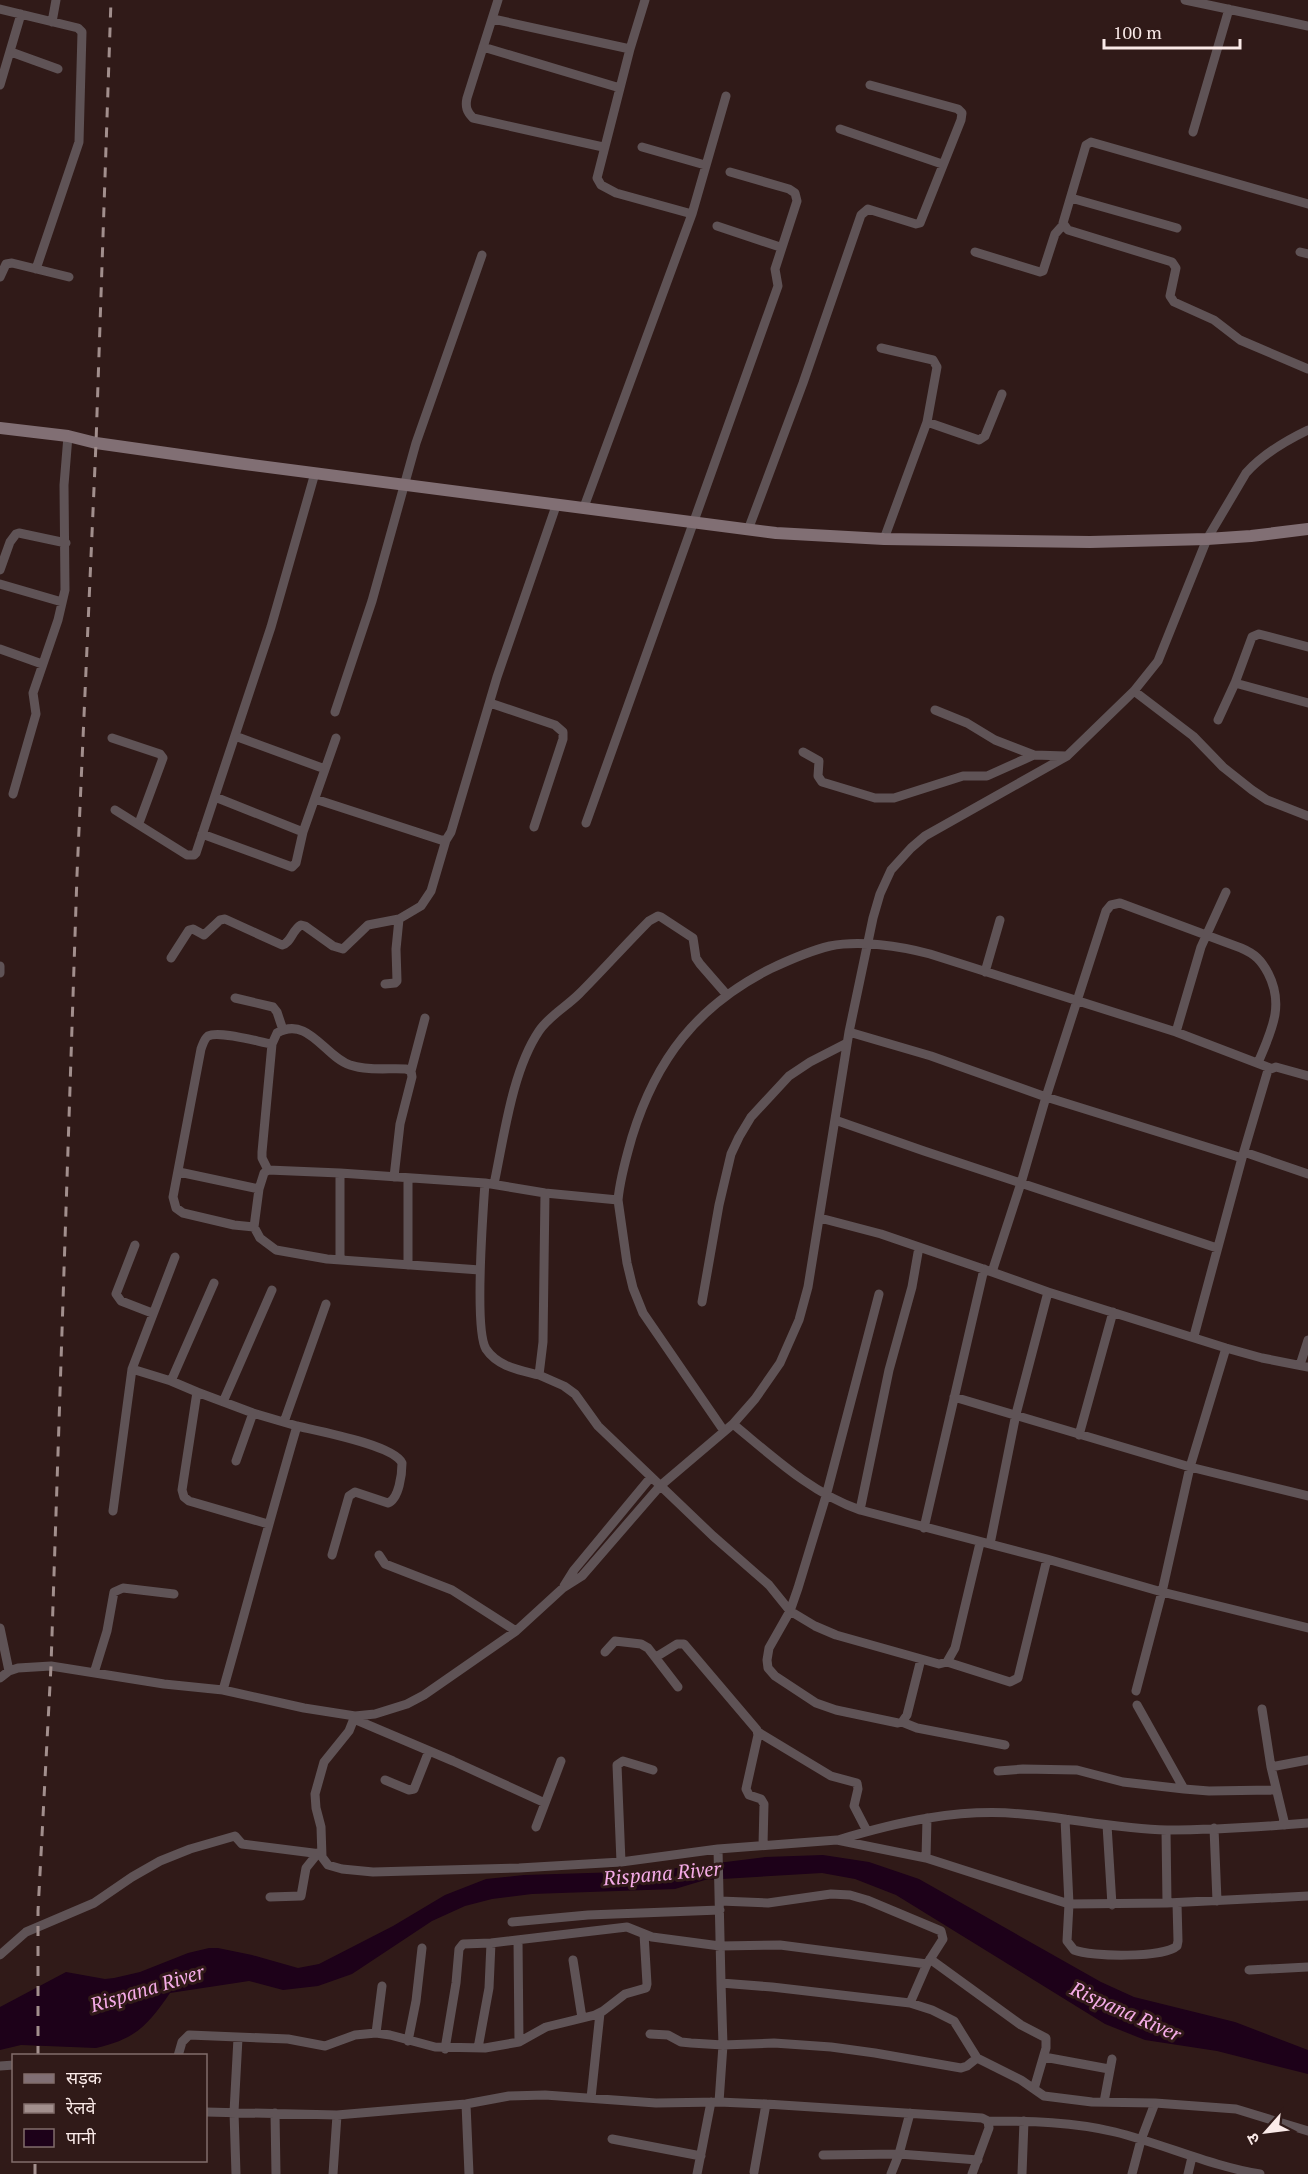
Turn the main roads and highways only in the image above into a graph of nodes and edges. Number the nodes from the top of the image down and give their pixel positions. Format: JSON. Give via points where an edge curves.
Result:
{"nodes":[{"id":1,"x":0,"y":428,"type":"edge"},
{"id":2,"x":1308,"y":529,"type":"edge"}],
"edges":[{"from":1,"to":2,"type":"main road","via":[[748,530],[884,539],[1090,542],[1207,539]]}]}
